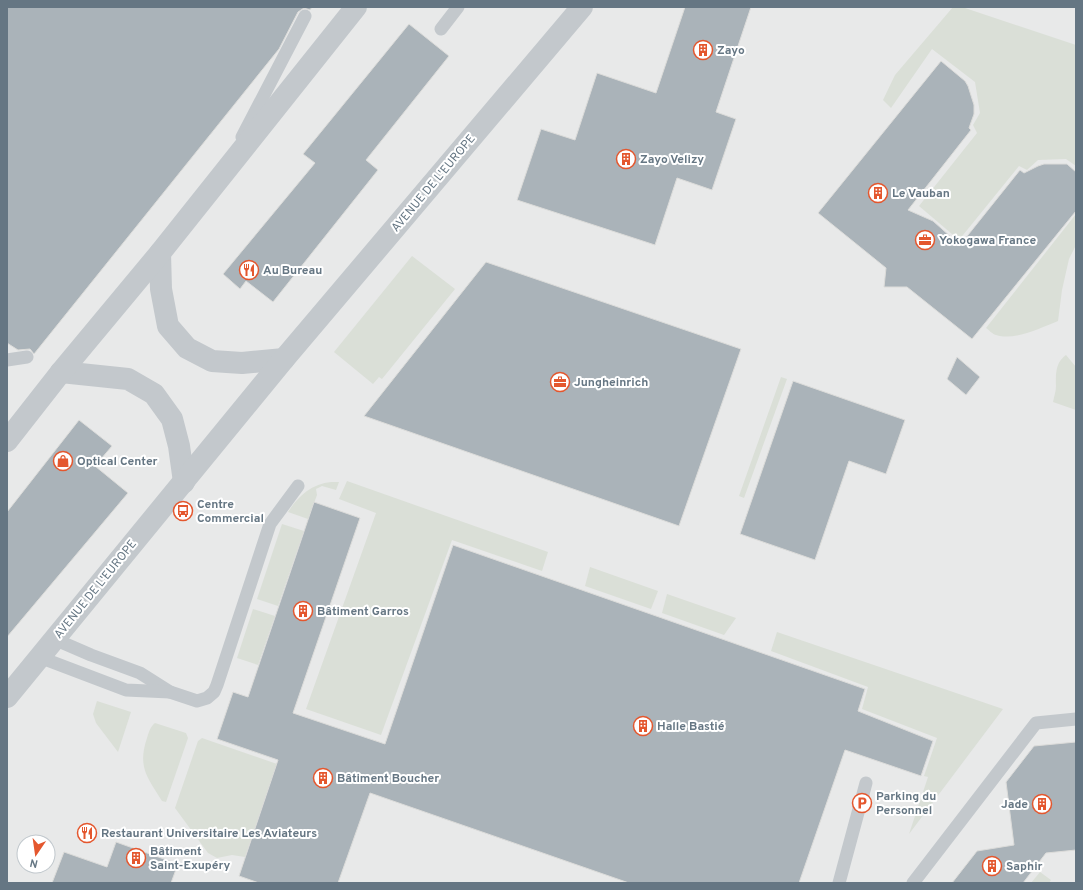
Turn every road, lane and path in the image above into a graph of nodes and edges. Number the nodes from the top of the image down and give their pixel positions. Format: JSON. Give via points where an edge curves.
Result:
{"nodes":[{"id":1,"x":356,"y":7,"type":"edge"},
{"id":2,"x":458,"y":7,"type":"edge"},
{"id":3,"x":582,"y":7,"type":"edge"},
{"id":4,"x":305,"y":16,"type":"dead end"},
{"id":5,"x":441,"y":29,"type":"dead end"},
{"id":6,"x":224,"y":172,"type":"junction"},
{"id":7,"x":160,"y":253,"type":"junction"},
{"id":8,"x":27,"y":357,"type":"dead end"},
{"id":9,"x":284,"y":359,"type":"junction"},
{"id":10,"x":7,"y":360,"type":"edge"},
{"id":11,"x":61,"y":372,"type":"junction"},
{"id":12,"x":7,"y":441,"type":"edge"},
{"id":13,"x":184,"y":482,"type":"junction"},
{"id":14,"x":298,"y":486,"type":"dead end"},
{"id":15,"x":54,"y":639,"type":"junction"},
{"id":16,"x":39,"y":657,"type":"junction"},
{"id":17,"x":170,"y":692,"type":"junction"},
{"id":18,"x":7,"y":697,"type":"edge"},
{"id":19,"x":1076,"y":720,"type":"edge"},
{"id":20,"x":866,"y":783,"type":"dead end"},
{"id":21,"x":839,"y":883,"type":"edge"},
{"id":22,"x":913,"y":883,"type":"edge"}],
"edges":[{"from":1,"to":6,"type":"street"},
{"from":2,"to":5,"type":"lane"},
{"from":3,"to":9,"type":"street","name":"AVENUE DE L'EUROPE"},
{"from":4,"to":6,"type":"lane"},
{"from":6,"to":7,"type":"street"},
{"from":7,"to":9,"type":"street","via":[[161,289],[168,326],[188,348],[212,361],[242,363]]},
{"from":7,"to":11,"type":"street"},
{"from":8,"to":10,"type":"lane"},
{"from":9,"to":13,"type":"street","name":"AVENUE DE L'EUROPE"},
{"from":11,"to":12,"type":"street"},
{"from":11,"to":13,"type":"street","via":[[128,379],[154,394],[172,419]]},
{"from":13,"to":15,"type":"street","name":"AVENUE DE L'EUROPE"},
{"from":14,"to":17,"type":"lane","via":[[270,524],[214,692],[198,701]]},
{"from":15,"to":16,"type":"street","name":"AVENUE DE L'EUROPE"},
{"from":15,"to":17,"type":"lane","via":[[140,672]]},
{"from":16,"to":17,"type":"lane","via":[[126,690]]},
{"from":16,"to":18,"type":"street","name":"AVENUE DE L'EUROPE"},
{"from":19,"to":22,"type":"lane","via":[[1036,723]]},
{"from":20,"to":21,"type":"lane"}]}
